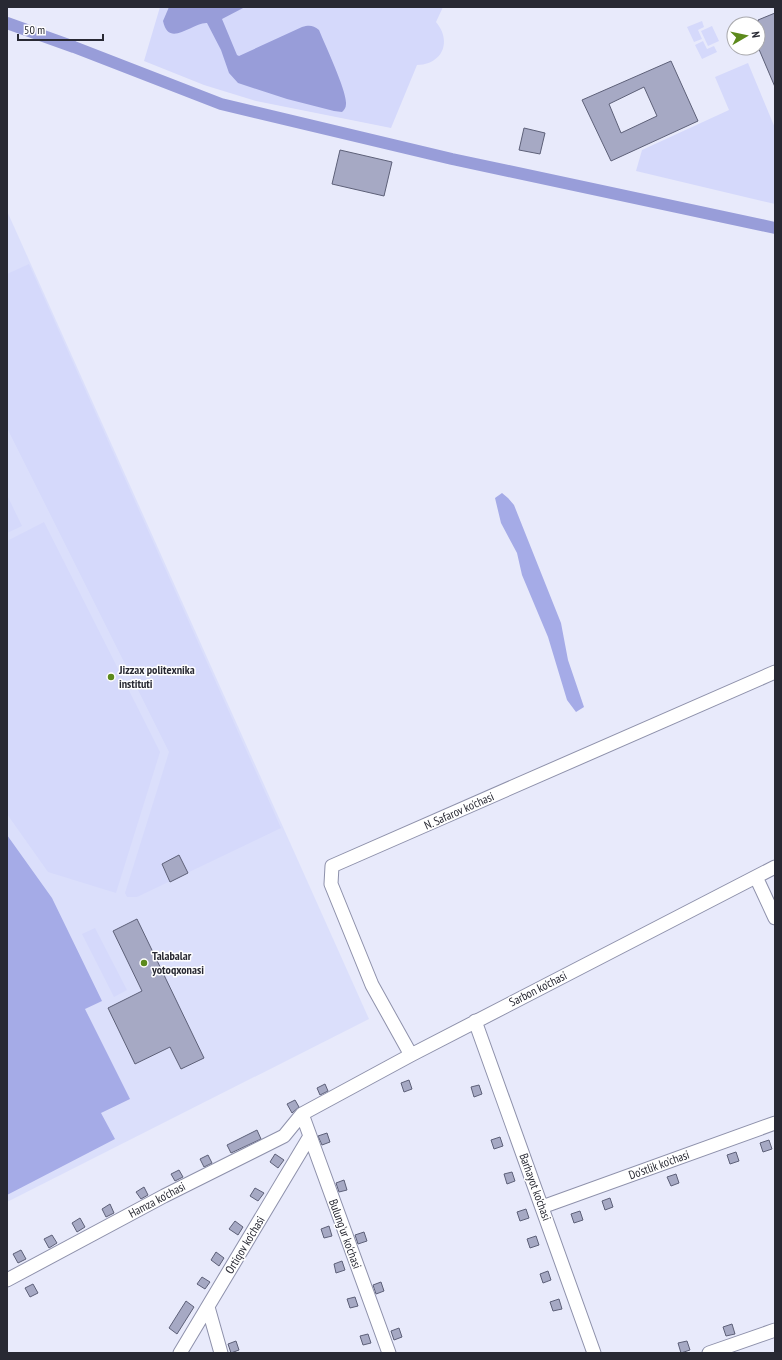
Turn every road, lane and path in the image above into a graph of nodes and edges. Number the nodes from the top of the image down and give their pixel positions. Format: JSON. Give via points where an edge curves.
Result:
{"nodes":[{"id":1,"x":775,"y":672,"type":"edge"},
{"id":2,"x":775,"y":867,"type":"edge"},
{"id":3,"x":756,"y":877,"type":"junction"},
{"id":4,"x":775,"y":918,"type":"edge"},
{"id":5,"x":475,"y":1022,"type":"junction"},
{"id":6,"x":410,"y":1055,"type":"junction"},
{"id":7,"x":302,"y":1114,"type":"junction"},
{"id":8,"x":775,"y":1123,"type":"edge"},
{"id":9,"x":310,"y":1136,"type":"junction"},
{"id":10,"x":542,"y":1207,"type":"junction"},
{"id":11,"x":7,"y":1280,"type":"edge"},
{"id":12,"x":208,"y":1307,"type":"junction"},
{"id":13,"x":775,"y":1330,"type":"edge"},
{"id":14,"x":180,"y":1353,"type":"edge"},
{"id":15,"x":220,"y":1353,"type":"edge"},
{"id":16,"x":389,"y":1353,"type":"edge"},
{"id":17,"x":594,"y":1353,"type":"edge"},
{"id":18,"x":709,"y":1353,"type":"edge"}],
"edges":[{"from":1,"to":6,"type":"street","name":"N. Safarov ko'chasi","via":[[332,866],[330,884],[372,985]]},
{"from":2,"to":3,"type":"street","name":"Sarbon ko'chasi"},
{"from":3,"to":4,"type":"street"},
{"from":3,"to":5,"type":"street","name":"Sarbon ko'chasi"},
{"from":5,"to":6,"type":"street","name":"Sarbon ko'chasi"},
{"from":5,"to":10,"type":"street","name":"Barhayot ko'chasi"},
{"from":6,"to":7,"type":"street","name":"Sarbon ko'chasi"},
{"from":7,"to":9,"type":"street","name":"Bulung'ur ko'chasi"},
{"from":7,"to":11,"type":"street","name":"Hamza ko'chasi","via":[[284,1136],[164,1196]]},
{"from":8,"to":10,"type":"street","name":"Do'stlik ko'chasi"},
{"from":9,"to":12,"type":"street","name":"Ortiqov ko'chasi"},
{"from":9,"to":16,"type":"street","name":"Bulung'ur ko'chasi"},
{"from":10,"to":17,"type":"street","name":"Barhayot ko'chasi"},
{"from":12,"to":14,"type":"street","name":"Ortiqov ko'chasi"},
{"from":12,"to":15,"type":"street"},
{"from":13,"to":18,"type":"street"}]}
